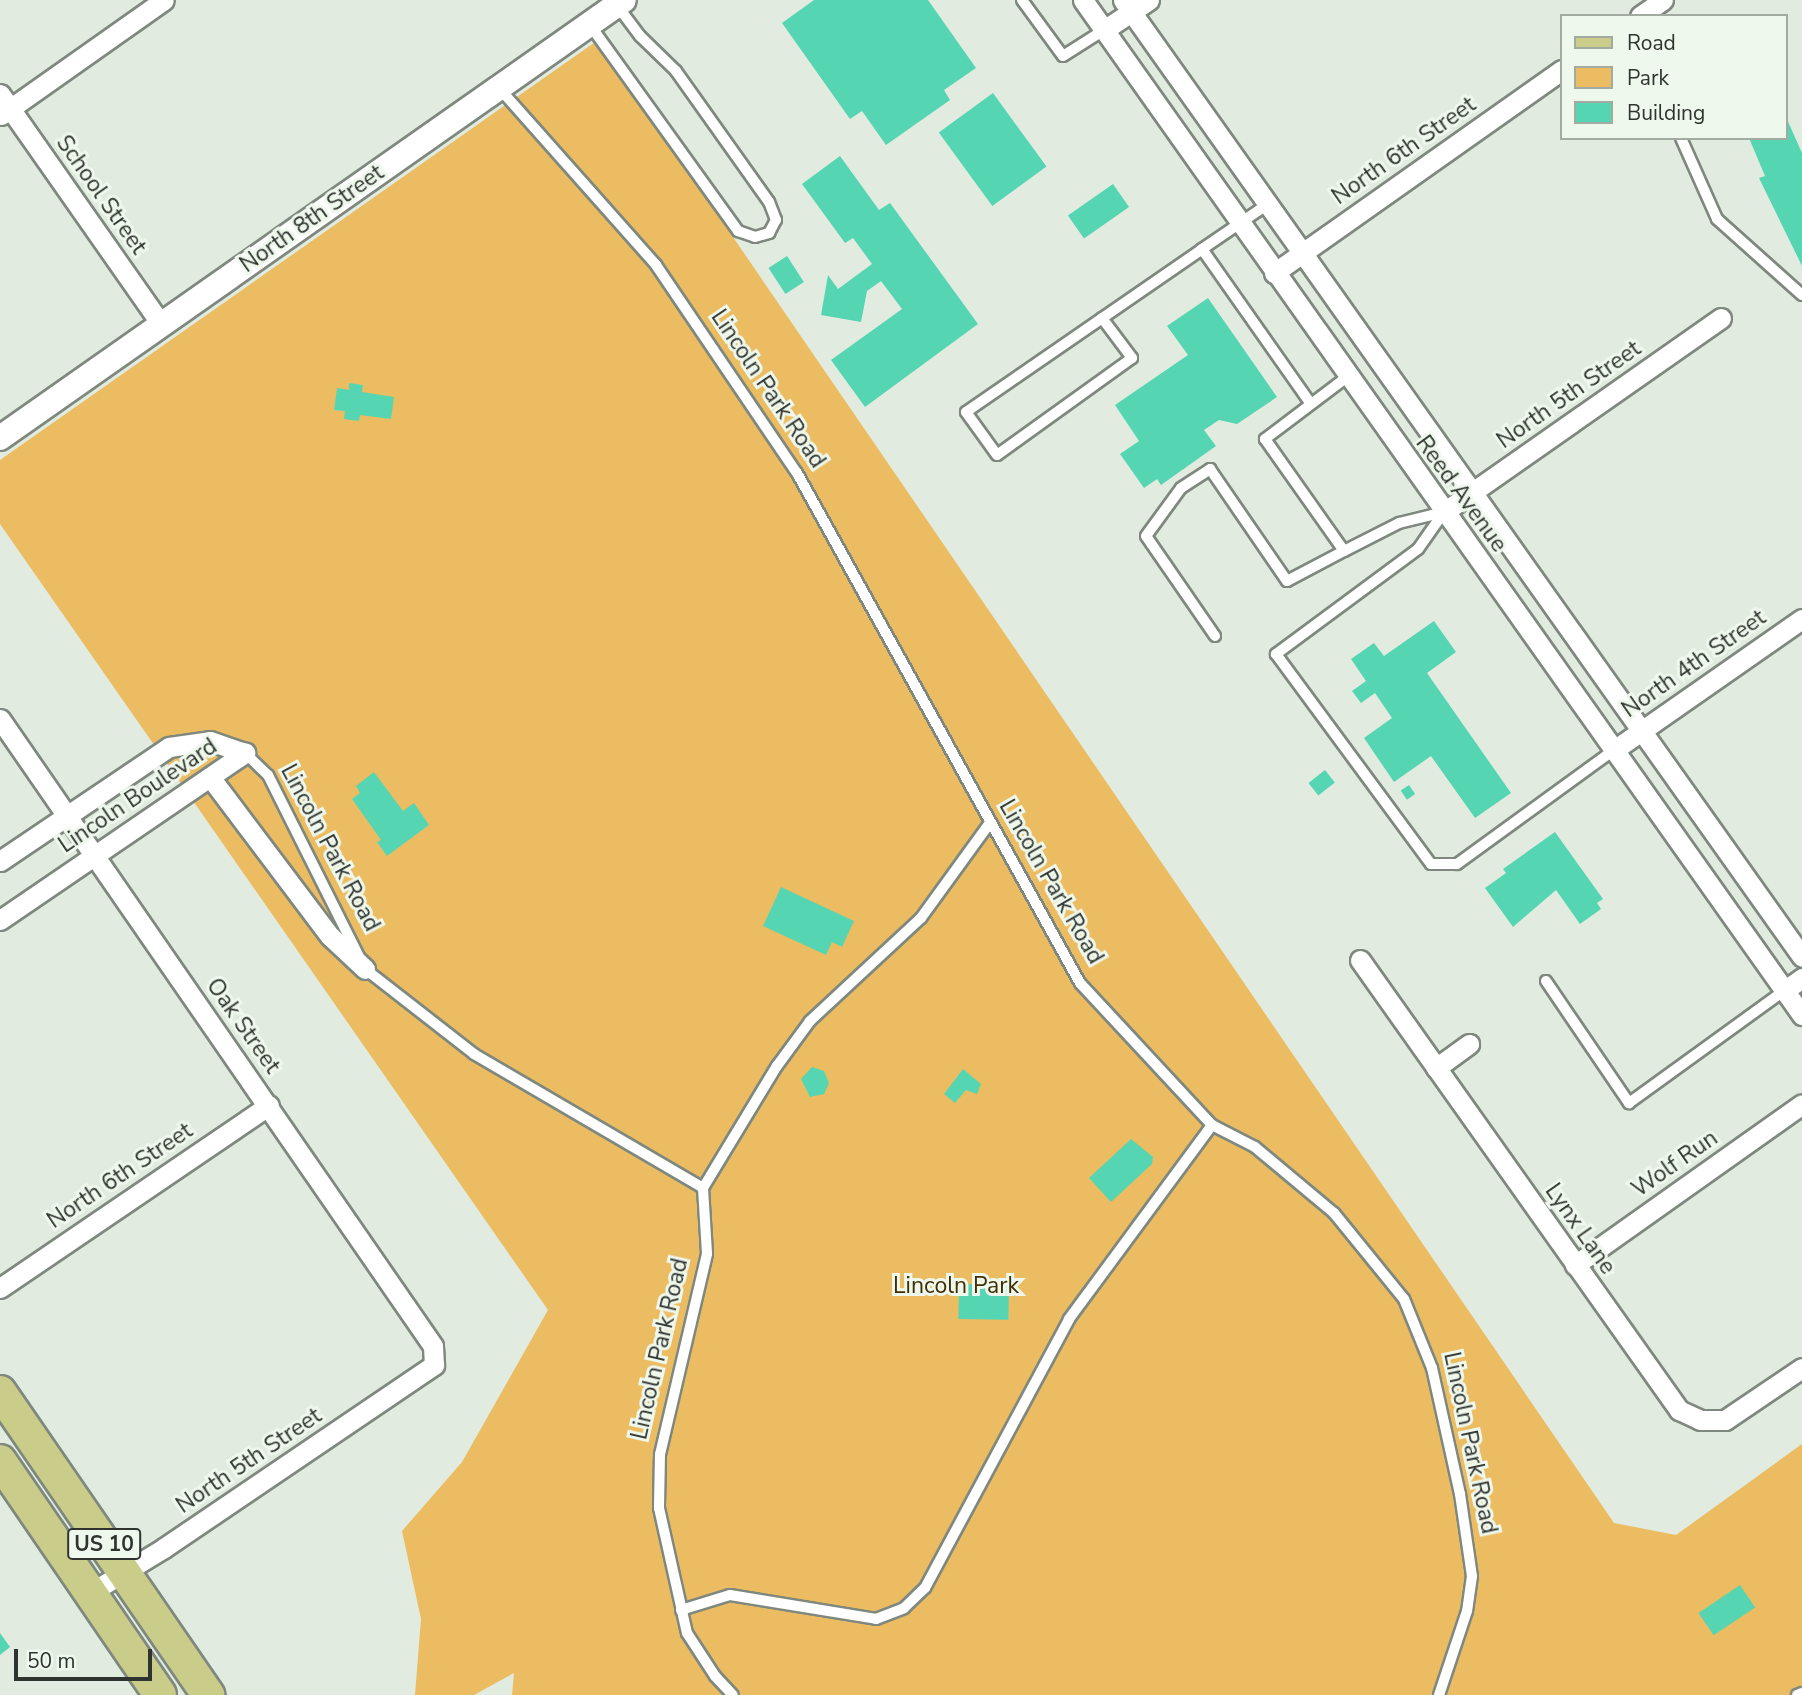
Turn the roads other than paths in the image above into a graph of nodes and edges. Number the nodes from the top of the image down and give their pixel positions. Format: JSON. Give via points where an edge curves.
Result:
{"nodes":[{"id":1,"x":164,"y":0,"type":"edge"},
{"id":2,"x":1022,"y":0,"type":"edge"},
{"id":3,"x":1083,"y":0,"type":"edge"},
{"id":4,"x":1149,"y":0,"type":"edge"},
{"id":5,"x":1663,"y":0,"type":"edge"},
{"id":6,"x":621,"y":2,"type":"edge"},
{"id":7,"x":1127,"y":6,"type":"edge"},
{"id":8,"x":1643,"y":14,"type":"edge"},
{"id":9,"x":589,"y":24,"type":"junction"},
{"id":10,"x":1104,"y":30,"type":"junction"},
{"id":11,"x":1560,"y":71,"type":"edge"},
{"id":12,"x":499,"y":88,"type":"junction"},
{"id":13,"x":3,"y":106,"type":"edge"},
{"id":14,"x":1682,"y":140,"type":"edge"},
{"id":15,"x":1268,"y":204,"type":"junction"},
{"id":16,"x":1240,"y":223,"type":"junction"},
{"id":17,"x":1202,"y":249,"type":"junction"},
{"id":18,"x":1302,"y":253,"type":"junction"},
{"id":19,"x":1274,"y":273,"type":"junction"},
{"id":20,"x":1802,"y":295,"type":"edge"},
{"id":21,"x":1102,"y":318,"type":"junction"},
{"id":22,"x":1721,"y":318,"type":"dead end"},
{"id":23,"x":162,"y":325,"type":"junction"},
{"id":24,"x":1347,"y":377,"type":"junction"},
{"id":25,"x":1311,"y":404,"type":"junction"},
{"id":26,"x":0,"y":438,"type":"edge"},
{"id":27,"x":1472,"y":493,"type":"junction"},
{"id":28,"x":1444,"y":512,"type":"junction"},
{"id":29,"x":1344,"y":551,"type":"junction"},
{"id":30,"x":1802,"y":619,"type":"edge"},
{"id":31,"x":1215,"y":636,"type":"dead end"},
{"id":32,"x":0,"y":719,"type":"edge"},
{"id":33,"x":1642,"y":730,"type":"junction"},
{"id":34,"x":1614,"y":750,"type":"junction"},
{"id":35,"x":245,"y":753,"type":"junction"},
{"id":36,"x":210,"y":777,"type":"junction"},
{"id":37,"x":66,"y":817,"type":"junction"},
{"id":38,"x":989,"y":824,"type":"junction"},
{"id":39,"x":94,"y":857,"type":"junction"},
{"id":40,"x":0,"y":861,"type":"edge"},
{"id":41,"x":0,"y":920,"type":"edge"},
{"id":42,"x":1802,"y":957,"type":"edge"},
{"id":43,"x":1360,"y":960,"type":"dead end"},
{"id":44,"x":365,"y":970,"type":"junction"},
{"id":45,"x":1802,"y":978,"type":"edge"},
{"id":46,"x":1546,"y":981,"type":"dead end"},
{"id":47,"x":1784,"y":990,"type":"junction"},
{"id":48,"x":1802,"y":1015,"type":"edge"},
{"id":49,"x":1469,"y":1044,"type":"dead end"},
{"id":50,"x":1436,"y":1068,"type":"junction"},
{"id":51,"x":1802,"y":1104,"type":"edge"},
{"id":52,"x":269,"y":1105,"type":"junction"},
{"id":53,"x":1212,"y":1125,"type":"junction"},
{"id":54,"x":704,"y":1188,"type":"junction"},
{"id":55,"x":1575,"y":1265,"type":"junction"},
{"id":56,"x":0,"y":1288,"type":"edge"},
{"id":57,"x":434,"y":1365,"type":"joint"},
{"id":58,"x":1802,"y":1368,"type":"edge"},
{"id":59,"x":0,"y":1392,"type":"edge"},
{"id":60,"x":0,"y":1461,"type":"edge"},
{"id":61,"x":124,"y":1573,"type":"junction"},
{"id":62,"x":90,"y":1592,"type":"junction"},
{"id":63,"x":681,"y":1610,"type":"junction"},
{"id":64,"x":1802,"y":1693,"type":"edge"},
{"id":65,"x":160,"y":1695,"type":"edge"},
{"id":66,"x":208,"y":1695,"type":"edge"},
{"id":67,"x":733,"y":1695,"type":"edge"},
{"id":68,"x":1439,"y":1695,"type":"edge"},
{"id":69,"x":1797,"y":1695,"type":"edge"}],
"edges":[{"from":1,"to":13,"type":"street"},
{"from":2,"to":10,"type":"lane","via":[[1063,56]]},
{"from":3,"to":10,"type":"street","name":"Reed Avenue"},
{"from":4,"to":7,"type":"street"},
{"from":5,"to":8,"type":"street"},
{"from":6,"to":9,"type":"street","name":"North 8th Street"},
{"from":6,"to":9,"type":"lane","via":[[640,36],[676,71],[769,202],[776,220],[769,233],[755,237],[738,231]]},
{"from":7,"to":10,"type":"street"},
{"from":7,"to":15,"type":"street","name":"Reed Avenue"},
{"from":9,"to":12,"type":"street","name":"North 8th Street"},
{"from":10,"to":16,"type":"street","name":"Reed Avenue"},
{"from":11,"to":18,"type":"street","name":"North 6th Street"},
{"from":12,"to":23,"type":"street","name":"North 8th Street"},
{"from":12,"to":38,"type":"lane","name":"Lincoln Park Road","via":[[656,265],[797,473]]},
{"from":13,"to":23,"type":"street","name":"School Street"},
{"from":14,"to":20,"type":"lane","via":[[1717,219]]},
{"from":15,"to":16,"type":"lane"},
{"from":15,"to":18,"type":"street","name":"Reed Avenue"},
{"from":16,"to":17,"type":"lane"},
{"from":16,"to":19,"type":"street","name":"Reed Avenue"},
{"from":17,"to":21,"type":"lane"},
{"from":17,"to":25,"type":"lane"},
{"from":18,"to":19,"type":"street","name":"North 6th Street"},
{"from":18,"to":27,"type":"street","name":"Reed Avenue"},
{"from":19,"to":24,"type":"street","name":"Reed Avenue"},
{"from":21,"to":21,"type":"lane","via":[[966,412],[997,456],[1132,358]]},
{"from":22,"to":27,"type":"street","name":"North 5th Street"},
{"from":23,"to":26,"type":"street","name":"North 8th Street"},
{"from":24,"to":25,"type":"lane"},
{"from":24,"to":28,"type":"street","name":"Reed Avenue"},
{"from":25,"to":29,"type":"lane","via":[[1265,439]]},
{"from":27,"to":28,"type":"street","name":"North 5th Street"},
{"from":27,"to":33,"type":"street","name":"Reed Avenue"},
{"from":28,"to":29,"type":"lane","via":[[1399,523]]},
{"from":28,"to":34,"type":"street","name":"Reed Avenue"},
{"from":28,"to":34,"type":"lane","via":[[1418,549],[1276,654],[1431,864],[1457,864]]},
{"from":29,"to":31,"type":"lane","via":[[1287,582],[1210,469],[1191,482],[1146,536]]},
{"from":30,"to":33,"type":"street","name":"North 4th Street"},
{"from":32,"to":37,"type":"street","name":"Oak Street"},
{"from":33,"to":34,"type":"street","name":"North 4th Street"},
{"from":33,"to":42,"type":"street","name":"Reed Avenue"},
{"from":34,"to":47,"type":"street","name":"Reed Avenue"},
{"from":35,"to":36,"type":"street","name":"Lincoln Boulevard"},
{"from":35,"to":37,"type":"street","name":"Lincoln Boulevard","via":[[210,740],[169,747]]},
{"from":35,"to":44,"type":"lane","name":"Lincoln Park Road","via":[[268,775]]},
{"from":36,"to":39,"type":"street","name":"Lincoln Boulevard"},
{"from":36,"to":44,"type":"street","name":"Lincoln Park Road","via":[[330,936]]},
{"from":37,"to":39,"type":"street","name":"Oak Street"},
{"from":37,"to":40,"type":"street","name":"Lincoln Boulevard"},
{"from":38,"to":53,"type":"lane","name":"Lincoln Park Road","via":[[1080,983]]},
{"from":38,"to":54,"type":"lane","via":[[921,918],[810,1021],[777,1066]]},
{"from":39,"to":41,"type":"street","name":"Lincoln Boulevard"},
{"from":39,"to":52,"type":"street","name":"Oak Street"},
{"from":43,"to":50,"type":"street","name":"Lynx Lane"},
{"from":44,"to":54,"type":"lane","name":"Lincoln Park Road","via":[[474,1054]]},
{"from":45,"to":47,"type":"street"},
{"from":46,"to":47,"type":"lane","via":[[1629,1103]]},
{"from":47,"to":48,"type":"street","name":"Reed Avenue"},
{"from":49,"to":50,"type":"street"},
{"from":50,"to":55,"type":"street","name":"Lynx Lane"},
{"from":51,"to":55,"type":"street","name":"Wolf Run"},
{"from":52,"to":56,"type":"street","name":"North 6th Street"},
{"from":52,"to":57,"type":"street","name":"Oak Street","via":[[433,1346]]},
{"from":53,"to":63,"type":"lane","via":[[1069,1319],[925,1588],[904,1608],[876,1619],[730,1595]]},
{"from":53,"to":68,"type":"lane","name":"Lincoln Park Road","via":[[1255,1147],[1334,1213],[1404,1299],[1415,1322],[1435,1381],[1472,1576],[1467,1611]]},
{"from":54,"to":63,"type":"lane","name":"Lincoln Park Road","via":[[707,1254],[660,1454],[659,1508]]},
{"from":55,"to":58,"type":"street","name":"Lynx Lane","via":[[1672,1401],[1692,1418],[1725,1420]]},
{"from":57,"to":61,"type":"street","name":"North 5th Street"},
{"from":59,"to":61,"type":"main road","number":"US 10"},
{"from":60,"to":62,"type":"main road","number":"US 10"},
{"from":61,"to":62,"type":"street","name":"North 5th Street"},
{"from":61,"to":66,"type":"main road","number":"US 10"},
{"from":62,"to":65,"type":"main road","number":"US 10"},
{"from":63,"to":67,"type":"lane","name":"Lincoln Park Road","via":[[695,1650]]},
{"from":64,"to":69,"type":"lane"}]}
